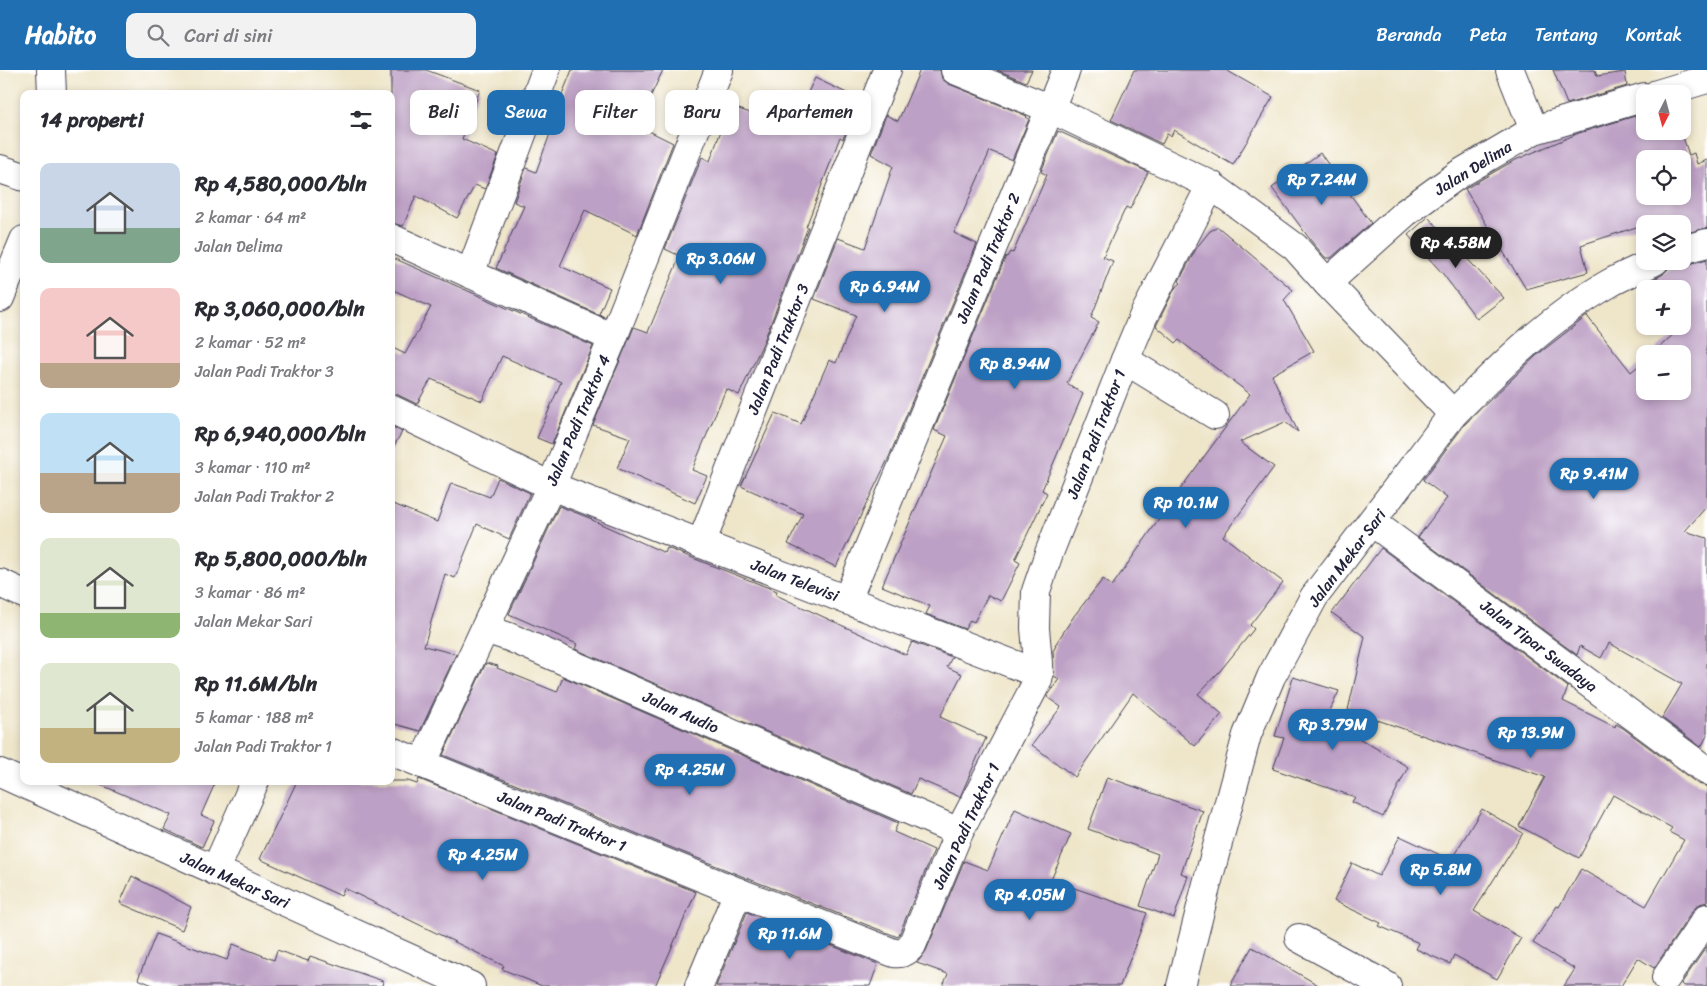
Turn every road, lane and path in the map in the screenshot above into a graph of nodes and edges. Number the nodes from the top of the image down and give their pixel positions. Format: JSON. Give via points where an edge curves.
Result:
{"nodes":[{"id":1,"x":546,"y":70,"type":"edge"},
{"id":2,"x":719,"y":70,"type":"edge"},
{"id":3,"x":887,"y":70,"type":"edge"},
{"id":4,"x":956,"y":70,"type":"edge"},
{"id":5,"x":1066,"y":70,"type":"edge"},
{"id":6,"x":1510,"y":70,"type":"edge"},
{"id":7,"x":1707,"y":79,"type":"edge"},
{"id":8,"x":1687,"y":85,"type":"edge"},
{"id":9,"x":1636,"y":100,"type":"edge"},
{"id":10,"x":1051,"y":109,"type":"junction"},
{"id":11,"x":1534,"y":130,"type":"junction"},
{"id":12,"x":0,"y":168,"type":"edge"},
{"id":13,"x":20,"y":176,"type":"edge"},
{"id":14,"x":1211,"y":186,"type":"junction"},
{"id":15,"x":395,"y":240,"type":"edge"},
{"id":16,"x":1707,"y":243,"type":"edge"},
{"id":17,"x":1691,"y":247,"type":"edge"},
{"id":18,"x":20,"y":250,"type":"edge"},
{"id":19,"x":1637,"y":270,"type":"edge"},
{"id":20,"x":470,"y":274,"type":"junction"},
{"id":21,"x":1327,"y":283,"type":"junction"},
{"id":22,"x":0,"y":298,"type":"edge"},
{"id":23,"x":613,"y":338,"type":"junction"},
{"id":24,"x":1125,"y":360,"type":"junction"},
{"id":25,"x":395,"y":411,"type":"edge"},
{"id":26,"x":1453,"y":414,"type":"junction"},
{"id":27,"x":1215,"y":415,"type":"dead end"},
{"id":28,"x":551,"y":486,"type":"junction"},
{"id":29,"x":1372,"y":522,"type":"junction"},
{"id":30,"x":701,"y":544,"type":"junction"},
{"id":31,"x":0,"y":583,"type":"edge"},
{"id":32,"x":20,"y":592,"type":"edge"},
{"id":33,"x":847,"y":600,"type":"junction"},
{"id":34,"x":485,"y":628,"type":"junction"},
{"id":35,"x":1039,"y":674,"type":"junction"},
{"id":36,"x":395,"y":753,"type":"edge"},
{"id":37,"x":422,"y":764,"type":"junction"},
{"id":38,"x":1707,"y":771,"type":"edge"},
{"id":39,"x":0,"y":773,"type":"edge"},
{"id":40,"x":20,"y":782,"type":"edge"},
{"id":41,"x":26,"y":785,"type":"edge"},
{"id":42,"x":253,"y":785,"type":"edge"},
{"id":43,"x":959,"y":832,"type":"junction"},
{"id":44,"x":215,"y":871,"type":"junction"},
{"id":45,"x":738,"y":892,"type":"junction"},
{"id":46,"x":1707,"y":918,"type":"edge"},
{"id":47,"x":1299,"y":938,"type":"dead end"},
{"id":48,"x":1666,"y":978,"type":"dead end"},
{"id":49,"x":472,"y":986,"type":"edge"},
{"id":50,"x":699,"y":986,"type":"edge"},
{"id":51,"x":1181,"y":986,"type":"edge"},
{"id":52,"x":1387,"y":986,"type":"edge"}],
"edges":[{"from":1,"to":20,"type":"street"},
{"from":2,"to":23,"type":"street","name":"Jalan Padi Traktor 4"},
{"from":3,"to":30,"type":"street","name":"Jalan Padi Traktor 3"},
{"from":4,"to":10,"type":"street"},
{"from":5,"to":10,"type":"street","name":"Jalan Padi Traktor 2"},
{"from":6,"to":11,"type":"street"},
{"from":7,"to":8,"type":"street"},
{"from":9,"to":11,"type":"street","name":"Jalan Delima"},
{"from":10,"to":14,"type":"street"},
{"from":10,"to":33,"type":"street","name":"Jalan Padi Traktor 2"},
{"from":11,"to":21,"type":"street","name":"Jalan Delima","via":[[1428,196]]},
{"from":12,"to":13,"type":"street"},
{"from":14,"to":21,"type":"street","via":[[1294,247]]},
{"from":14,"to":24,"type":"street","name":"Jalan Padi Traktor 1","via":[[1143,317]]},
{"from":15,"to":20,"type":"street"},
{"from":16,"to":17,"type":"street"},
{"from":18,"to":22,"type":"street"},
{"from":19,"to":26,"type":"street","name":"Jalan Mekar Sari","via":[[1610,283],[1558,318],[1512,356]]},
{"from":20,"to":23,"type":"street"},
{"from":21,"to":26,"type":"street"},
{"from":23,"to":28,"type":"street","name":"Jalan Padi Traktor 4"},
{"from":24,"to":27,"type":"street"},
{"from":24,"to":35,"type":"street","name":"Jalan Padi Traktor 1","via":[[1036,591]]},
{"from":25,"to":28,"type":"street","name":"Jalan Televisi"},
{"from":26,"to":29,"type":"street","name":"Jalan Mekar Sari"},
{"from":28,"to":30,"type":"street","name":"Jalan Televisi"},
{"from":28,"to":34,"type":"street","name":"Jalan Padi Traktor 4"},
{"from":29,"to":38,"type":"street","name":"Jalan Tipar Swadaya"},
{"from":29,"to":51,"type":"street","name":"Jalan Mekar Sari","via":[[1314,597],[1271,677],[1247,736]]},
{"from":30,"to":33,"type":"street","name":"Jalan Televisi"},
{"from":31,"to":32,"type":"street"},
{"from":33,"to":35,"type":"street","name":"Jalan Televisi"},
{"from":34,"to":37,"type":"street","name":"Jalan Padi Traktor 4"},
{"from":34,"to":43,"type":"street","name":"Jalan Audio"},
{"from":35,"to":43,"type":"street","name":"Jalan Padi Traktor 1"},
{"from":36,"to":37,"type":"street","name":"Jalan Padi Traktor 1"},
{"from":37,"to":45,"type":"street","name":"Jalan Padi Traktor 1"},
{"from":39,"to":40,"type":"street","name":"Jalan Mekar Sari"},
{"from":41,"to":44,"type":"street","name":"Jalan Mekar Sari"},
{"from":42,"to":44,"type":"street"},
{"from":43,"to":45,"type":"street","name":"Jalan Padi Traktor 1","via":[[912,945],[901,954]]},
{"from":44,"to":49,"type":"street","name":"Jalan Mekar Sari"},
{"from":45,"to":50,"type":"street"},
{"from":46,"to":48,"type":"street"},
{"from":47,"to":52,"type":"street"}]}
